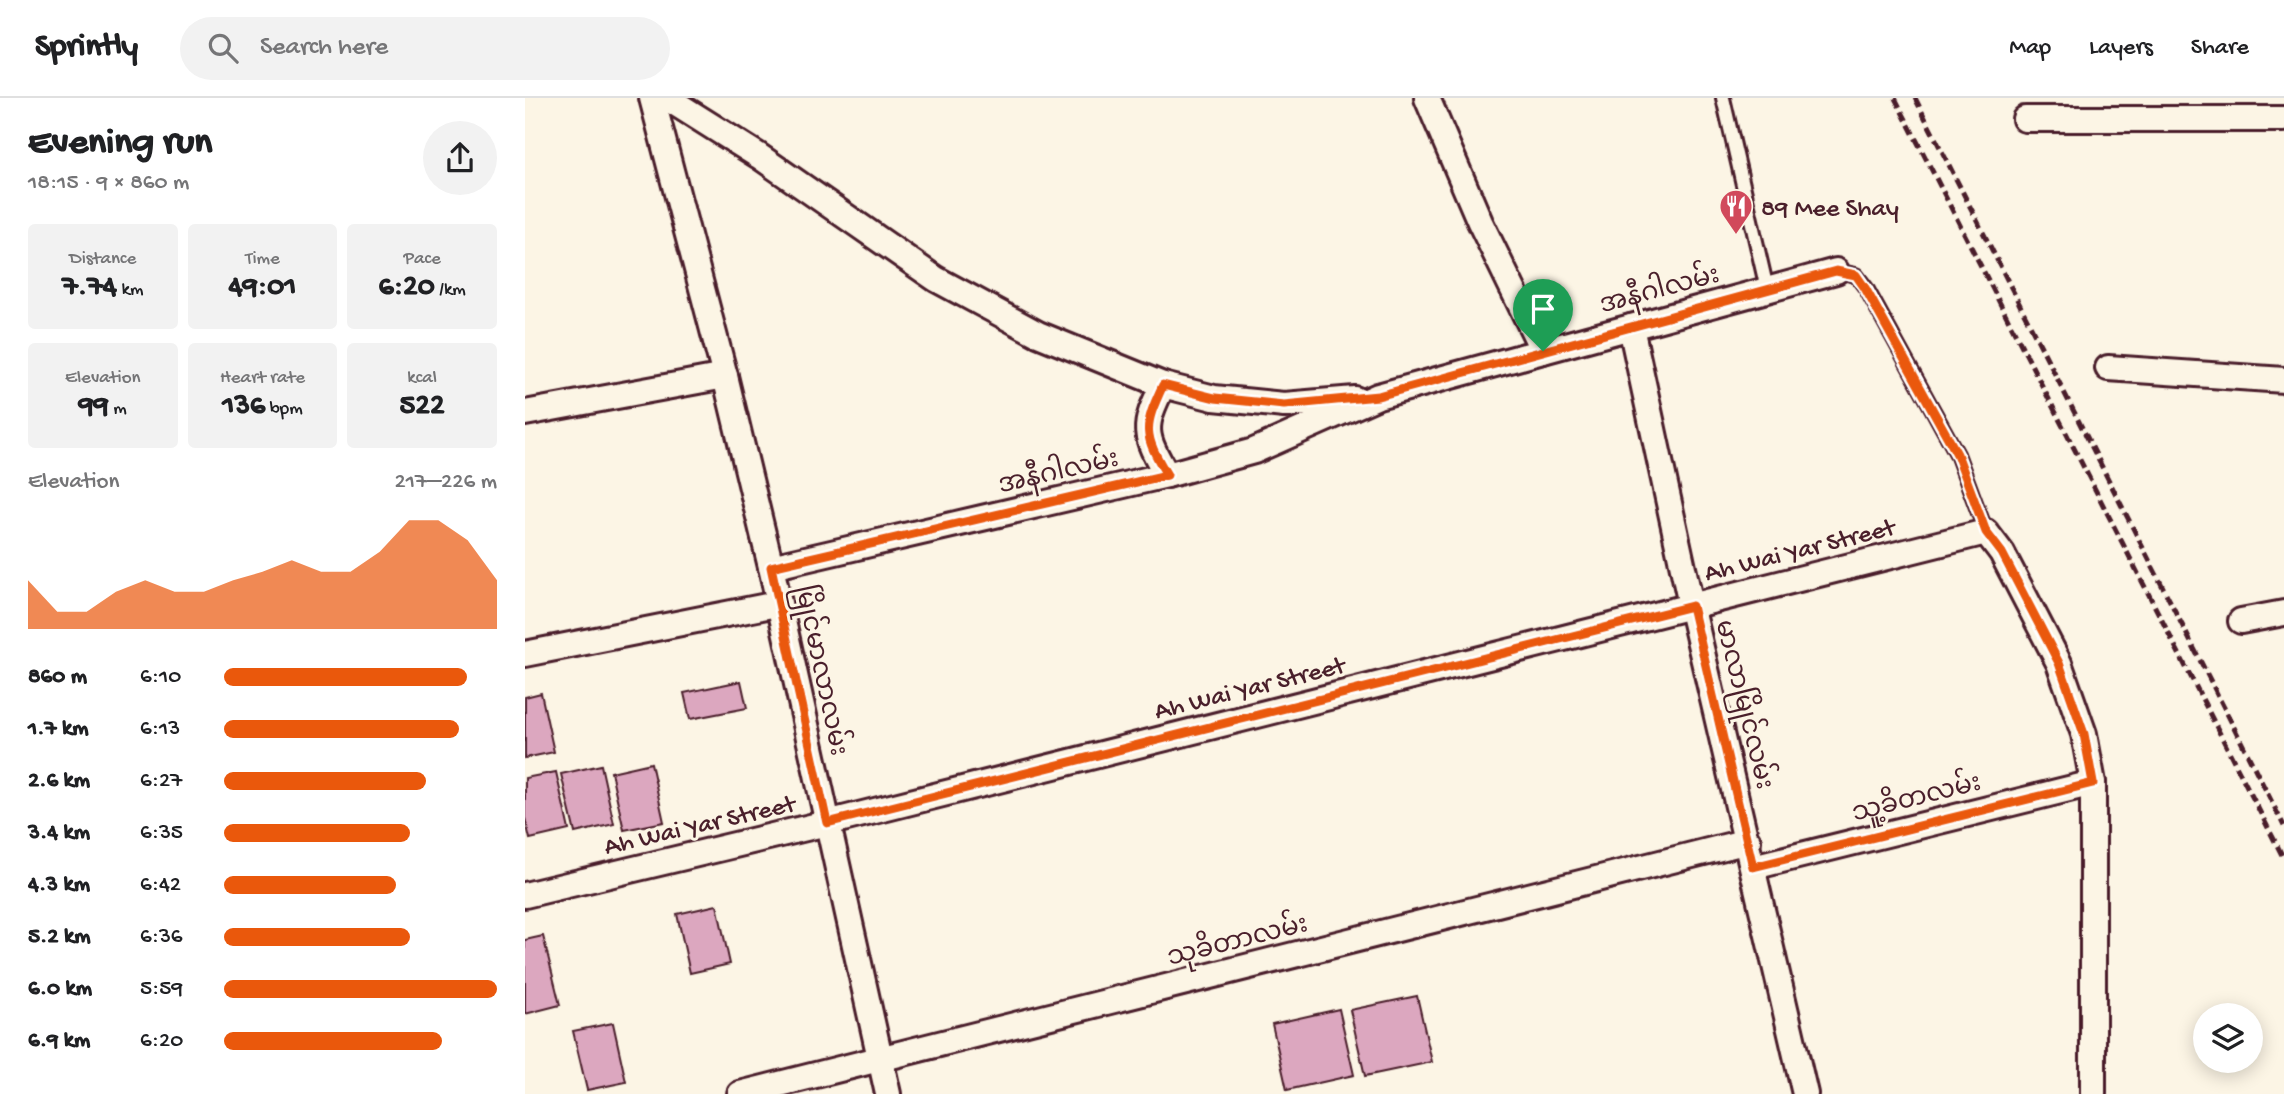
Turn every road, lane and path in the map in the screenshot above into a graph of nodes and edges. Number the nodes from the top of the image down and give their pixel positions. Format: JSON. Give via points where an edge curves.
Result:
{"nodes":[{"id":1,"x":652,"y":98,"type":"edge"},
{"id":2,"x":667,"y":98,"type":"edge"},
{"id":3,"x":1427,"y":98,"type":"edge"},
{"id":4,"x":1723,"y":98,"type":"edge"},
{"id":5,"x":2025,"y":119,"type":"dead end"},
{"id":6,"x":2284,"y":119,"type":"edge"},
{"id":7,"x":1836,"y":271,"type":"joint"},
{"id":8,"x":1767,"y":289,"type":"junction"},
{"id":9,"x":1631,"y":327,"type":"junction"},
{"id":10,"x":1543,"y":351,"type":"junction"},
{"id":11,"x":2108,"y":368,"type":"dead end"},
{"id":12,"x":725,"y":376,"type":"junction"},
{"id":13,"x":2284,"y":380,"type":"edge"},
{"id":14,"x":1163,"y":385,"type":"junction"},
{"id":15,"x":1378,"y":396,"type":"junction"},
{"id":16,"x":525,"y":413,"type":"edge"},
{"id":17,"x":1167,"y":475,"type":"junction"},
{"id":18,"x":1986,"y":532,"type":"junction"},
{"id":19,"x":771,"y":567,"type":"junction"},
{"id":20,"x":777,"y":604,"type":"junction"},
{"id":21,"x":1692,"y":606,"type":"junction"},
{"id":22,"x":2284,"y":613,"type":"edge"},
{"id":23,"x":2241,"y":621,"type":"dead end"},
{"id":24,"x":525,"y":654,"type":"edge"},
{"id":25,"x":2093,"y":783,"type":"junction"},
{"id":26,"x":827,"y":823,"type":"junction"},
{"id":27,"x":1748,"y":841,"type":"junction"},
{"id":28,"x":1753,"y":867,"type":"junction"},
{"id":29,"x":525,"y":895,"type":"edge"},
{"id":30,"x":880,"y":1061,"type":"junction"},
{"id":31,"x":740,"y":1094,"type":"edge"},
{"id":32,"x":888,"y":1094,"type":"edge"},
{"id":33,"x":1805,"y":1094,"type":"edge"},
{"id":34,"x":2092,"y":1094,"type":"edge"}],
"edges":[{"from":1,"to":12,"type":"street","name":"မြိုင်မာလာလမ်း"},
{"from":2,"to":14,"type":"street","via":[[936,279],[1038,334]]},
{"from":3,"to":10,"type":"street","via":[[1480,222]]},
{"from":4,"to":8,"type":"lane"},
{"from":5,"to":6,"type":"street"},
{"from":7,"to":8,"type":"street","name":"အနီဂါလမ်း"},
{"from":7,"to":18,"type":"lane","via":[[1856,275],[1865,288],[1957,454]]},
{"from":8,"to":9,"type":"street","name":"အနီဂါလမ်း"},
{"from":9,"to":10,"type":"street","name":"အနီဂါလမ်း"},
{"from":9,"to":21,"type":"street","name":"မာလာမြိုင်လမ်း"},
{"from":10,"to":15,"type":"street","name":"အနီဂါလမ်း"},
{"from":11,"to":13,"type":"street"},
{"from":12,"to":16,"type":"street"},
{"from":12,"to":19,"type":"street","name":"မြိုင်မာလာလမ်း"},
{"from":14,"to":15,"type":"street","via":[[1215,398],[1284,405]]},
{"from":14,"to":17,"type":"street","via":[[1148,417],[1148,432],[1151,448]]},
{"from":15,"to":17,"type":"street","name":"အနီဂါလမ်း","via":[[1254,451]]},
{"from":17,"to":19,"type":"street","name":"အနီဂါလမ်း"},
{"from":18,"to":21,"type":"street","name":"Ah Wai Yar Street"},
{"from":18,"to":25,"type":"street","via":[[2002,553],[2059,663],[2084,734]]},
{"from":19,"to":20,"type":"street","name":"မြိုင်မာလာလမ်း"},
{"from":20,"to":24,"type":"street"},
{"from":20,"to":26,"type":"street","name":"မြိုင်မာလာလမ်း"},
{"from":21,"to":26,"type":"street","name":"Ah Wai Yar Street"},
{"from":21,"to":27,"type":"street","name":"မာလာမြိုင်လမ်း"},
{"from":22,"to":23,"type":"street"},
{"from":25,"to":28,"type":"street","name":"သူ့ခိတလမ်း"},
{"from":25,"to":34,"type":"street"},
{"from":26,"to":29,"type":"street","name":"Ah Wai Yar Street"},
{"from":26,"to":30,"type":"street","name":"မြိုင်မာလာလမ်း"},
{"from":27,"to":28,"type":"street","name":"မာလာမြိုင်လမ်း"},
{"from":27,"to":30,"type":"street","name":"သုခိတာလမ်း"},
{"from":28,"to":33,"type":"street","name":"မာလာမြိုင်လမ်း"},
{"from":30,"to":31,"type":"street","name":"သုခိတာလမ်း"},
{"from":30,"to":32,"type":"street","name":"မြိုင်မာလာလမ်း"}]}
